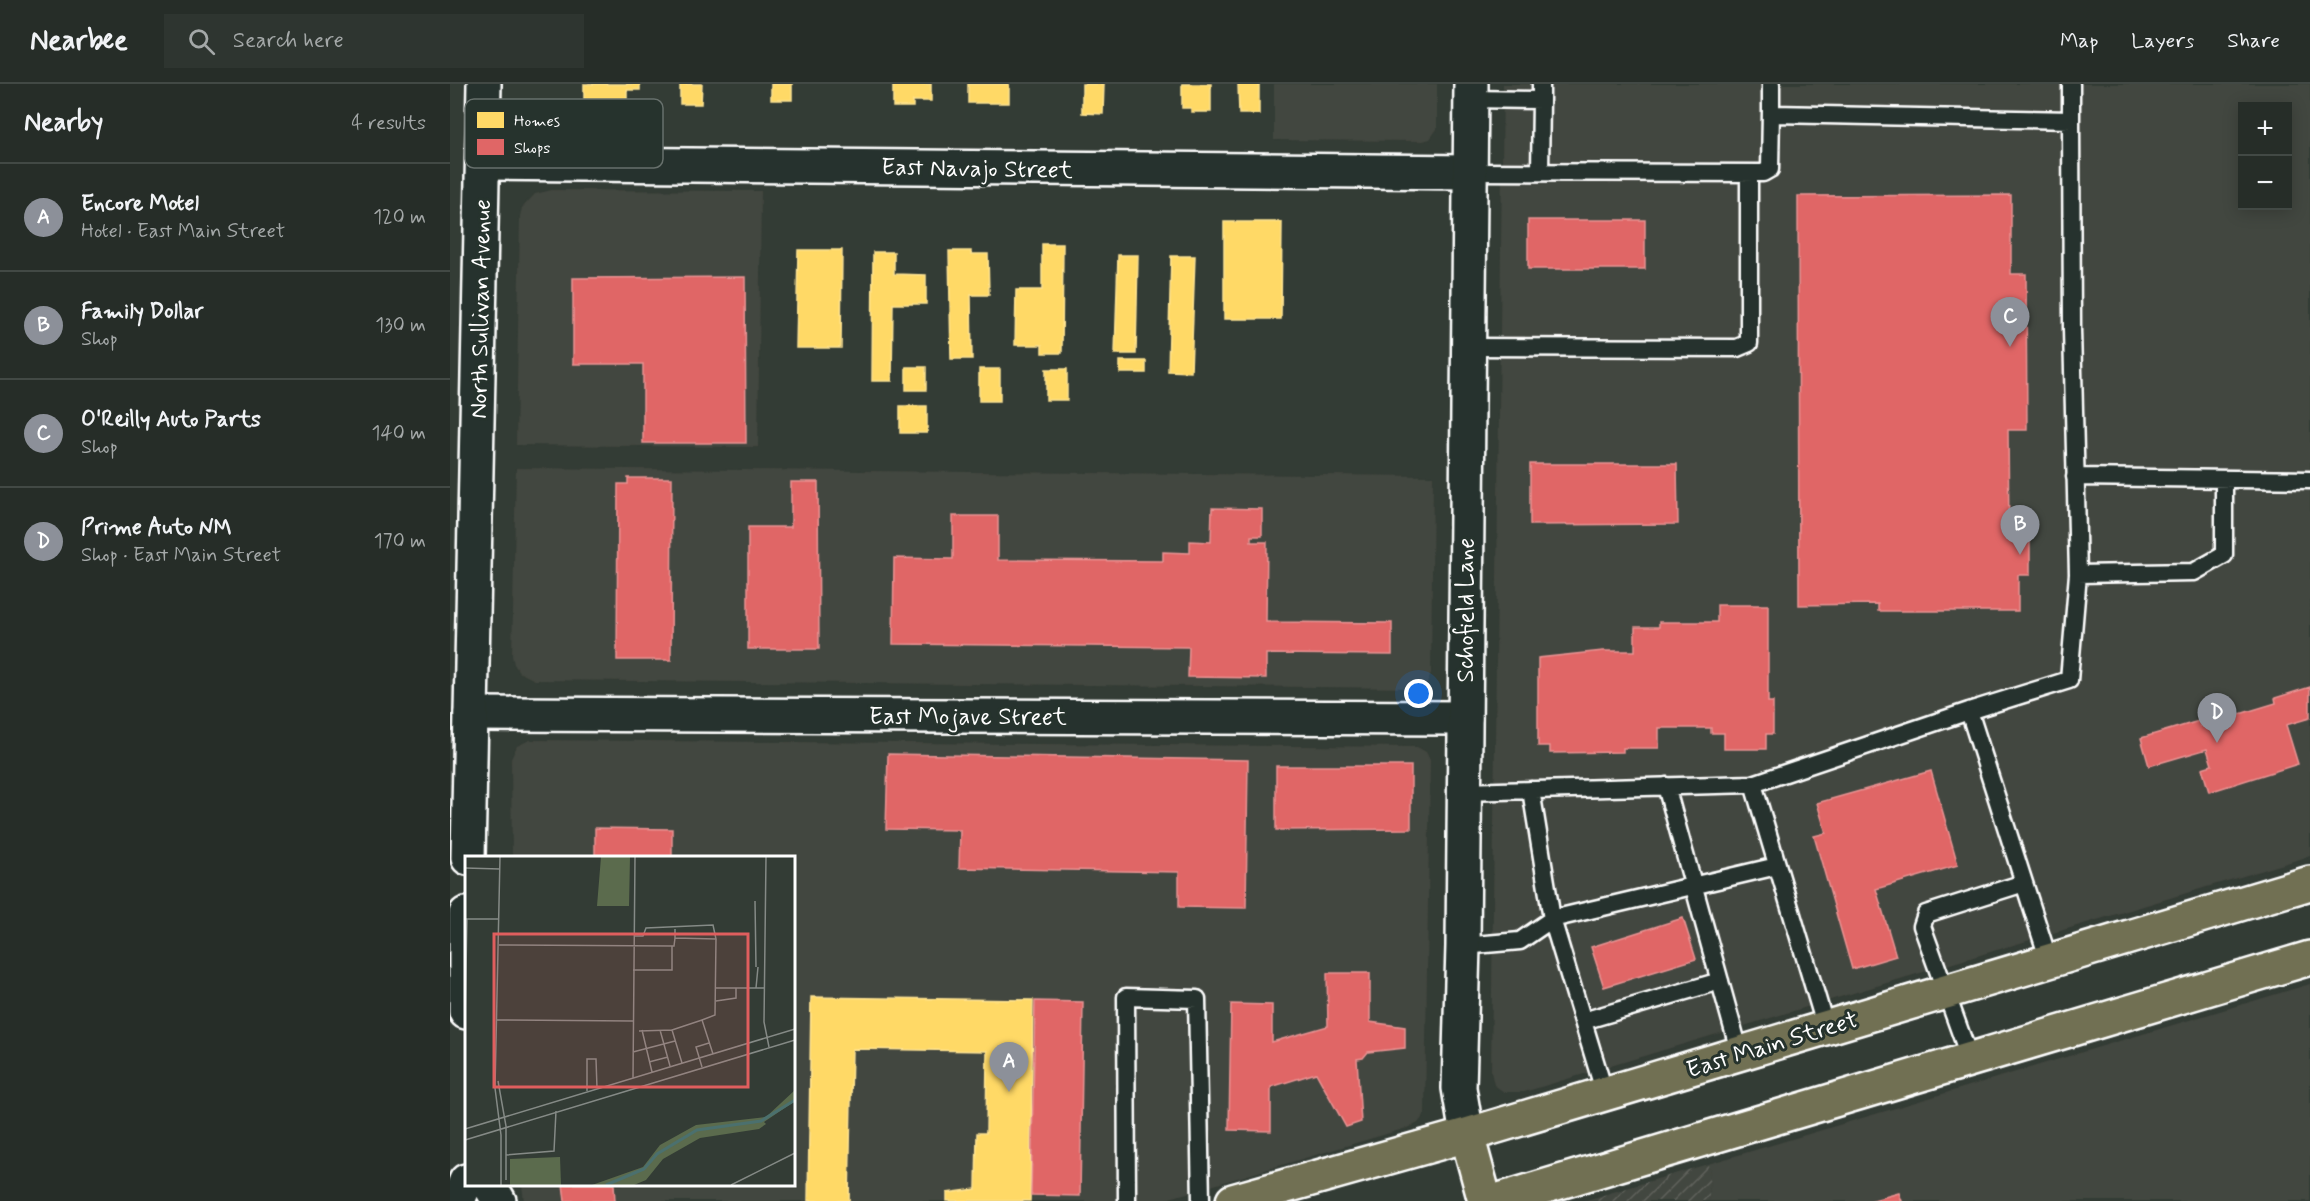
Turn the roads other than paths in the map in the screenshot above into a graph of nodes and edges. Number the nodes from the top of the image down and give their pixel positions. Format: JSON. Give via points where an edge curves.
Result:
{"nodes":[{"id":1,"x":484,"y":84,"type":"edge"},
{"id":2,"x":1771,"y":84,"type":"edge"},
{"id":3,"x":2071,"y":84,"type":"edge"},
{"id":4,"x":1471,"y":92,"type":"edge"},
{"id":5,"x":1541,"y":92,"type":"edge"},
{"id":6,"x":484,"y":99,"type":"edge"},
{"id":7,"x":1771,"y":111,"type":"junction"},
{"id":8,"x":2071,"y":120,"type":"junction"},
{"id":9,"x":663,"y":165,"type":"edge"},
{"id":10,"x":483,"y":168,"type":"edge"},
{"id":11,"x":1470,"y":172,"type":"junction"},
{"id":12,"x":1540,"y":172,"type":"junction"},
{"id":13,"x":1749,"y":173,"type":"junction"},
{"id":14,"x":1468,"y":347,"type":"junction"},
{"id":15,"x":2075,"y":477,"type":"junction"},
{"id":16,"x":2224,"y":479,"type":"junction"},
{"id":17,"x":2310,"y":480,"type":"edge"},
{"id":18,"x":2078,"y":573,"type":"junction"},
{"id":19,"x":1969,"y":711,"type":"junction"},
{"id":20,"x":471,"y":714,"type":"junction"},
{"id":21,"x":1465,"y":718,"type":"junction"},
{"id":22,"x":1753,"y":784,"type":"junction"},
{"id":23,"x":1666,"y":786,"type":"junction"},
{"id":24,"x":1531,"y":790,"type":"junction"},
{"id":25,"x":1464,"y":792,"type":"junction"},
{"id":26,"x":468,"y":856,"type":"edge"},
{"id":27,"x":1777,"y":866,"type":"junction"},
{"id":28,"x":2024,"y":883,"type":"junction"},
{"id":29,"x":2310,"y":883,"type":"edge"},
{"id":30,"x":1694,"y":885,"type":"junction"},
{"id":31,"x":1552,"y":919,"type":"junction"},
{"id":32,"x":1463,"y":946,"type":"junction"},
{"id":33,"x":2310,"y":958,"type":"edge"},
{"id":34,"x":2049,"y":961,"type":"junction"},
{"id":35,"x":1720,"y":981,"type":"junction"},
{"id":36,"x":1946,"y":992,"type":"junction"},
{"id":37,"x":1583,"y":1021,"type":"junction"},
{"id":38,"x":1826,"y":1028,"type":"junction"},
{"id":39,"x":1740,"y":1054,"type":"junction"},
{"id":40,"x":1970,"y":1059,"type":"junction"},
{"id":41,"x":1605,"y":1094,"type":"junction"},
{"id":42,"x":1467,"y":1135,"type":"junction"},
{"id":43,"x":465,"y":1184,"type":"edge"},
{"id":44,"x":490,"y":1186,"type":"edge"},
{"id":45,"x":458,"y":1201,"type":"edge"},
{"id":46,"x":499,"y":1201,"type":"edge"},
{"id":47,"x":1127,"y":1201,"type":"edge"},
{"id":48,"x":1201,"y":1201,"type":"edge"},
{"id":49,"x":1233,"y":1201,"type":"edge"},
{"id":50,"x":1485,"y":1201,"type":"edge"},
{"id":51,"x":1496,"y":1201,"type":"edge"}],
"edges":[{"from":1,"to":6,"type":"street","name":"North Sullivan Avenue"},
{"from":2,"to":7,"type":"lane"},
{"from":3,"to":8,"type":"lane"},
{"from":4,"to":5,"type":"lane"},
{"from":4,"to":11,"type":"street","name":"Schofield Lane"},
{"from":5,"to":12,"type":"lane"},
{"from":7,"to":8,"type":"lane"},
{"from":7,"to":13,"type":"lane","via":[[1770,169]]},
{"from":8,"to":15,"type":"lane"},
{"from":9,"to":11,"type":"street","name":"East Navajo Street"},
{"from":10,"to":20,"type":"street","name":"North Sullivan Avenue"},
{"from":11,"to":12,"type":"lane"},
{"from":11,"to":14,"type":"street","name":"Schofield Lane"},
{"from":12,"to":13,"type":"lane"},
{"from":13,"to":14,"type":"lane","via":[[1749,343],[1737,348]]},
{"from":14,"to":21,"type":"street","name":"Schofield Lane"},
{"from":15,"to":16,"type":"lane"},
{"from":15,"to":18,"type":"lane"},
{"from":16,"to":17,"type":"lane"},
{"from":16,"to":18,"type":"lane","via":[[2224,555],[2194,572]]},
{"from":18,"to":19,"type":"lane","via":[[2069,680]]},
{"from":19,"to":22,"type":"lane"},
{"from":19,"to":28,"type":"lane"},
{"from":20,"to":21,"type":"street","name":"East Mojave Street"},
{"from":20,"to":26,"type":"street","name":"North Sullivan Avenue"},
{"from":21,"to":25,"type":"street","name":"Schofield Lane"},
{"from":22,"to":23,"type":"lane"},
{"from":22,"to":27,"type":"lane"},
{"from":23,"to":24,"type":"lane"},
{"from":23,"to":30,"type":"lane"},
{"from":24,"to":25,"type":"lane"},
{"from":24,"to":31,"type":"lane"},
{"from":25,"to":32,"type":"street","name":"Schofield Lane"},
{"from":27,"to":30,"type":"lane"},
{"from":27,"to":38,"type":"lane"},
{"from":28,"to":34,"type":"lane"},
{"from":28,"to":36,"type":"lane","via":[[1926,914],[1922,926]]},
{"from":29,"to":34,"type":"main road","name":"East Main Street"},
{"from":30,"to":31,"type":"lane"},
{"from":30,"to":35,"type":"lane"},
{"from":31,"to":32,"type":"lane","via":[[1520,941]]},
{"from":31,"to":37,"type":"lane"},
{"from":32,"to":42,"type":"street","name":"Schofield Lane","via":[[1460,1089]]},
{"from":33,"to":40,"type":"main road"},
{"from":34,"to":36,"type":"main road","name":"East Main Street"},
{"from":35,"to":37,"type":"lane"},
{"from":35,"to":39,"type":"lane"},
{"from":36,"to":38,"type":"main road","name":"East Main Street"},
{"from":36,"to":40,"type":"lane"},
{"from":37,"to":41,"type":"lane"},
{"from":38,"to":39,"type":"main road","name":"East Main Street"},
{"from":39,"to":41,"type":"main road","name":"East Main Street"},
{"from":40,"to":51,"type":"main road"},
{"from":41,"to":42,"type":"main road","name":"East Main Street"},
{"from":42,"to":49,"type":"main road","name":"East Main Street"},
{"from":42,"to":50,"type":"main road"},
{"from":43,"to":45,"type":"street"},
{"from":44,"to":46,"type":"street"},
{"from":47,"to":48,"type":"lane","via":[[1126,997],[1197,999]]}]}
